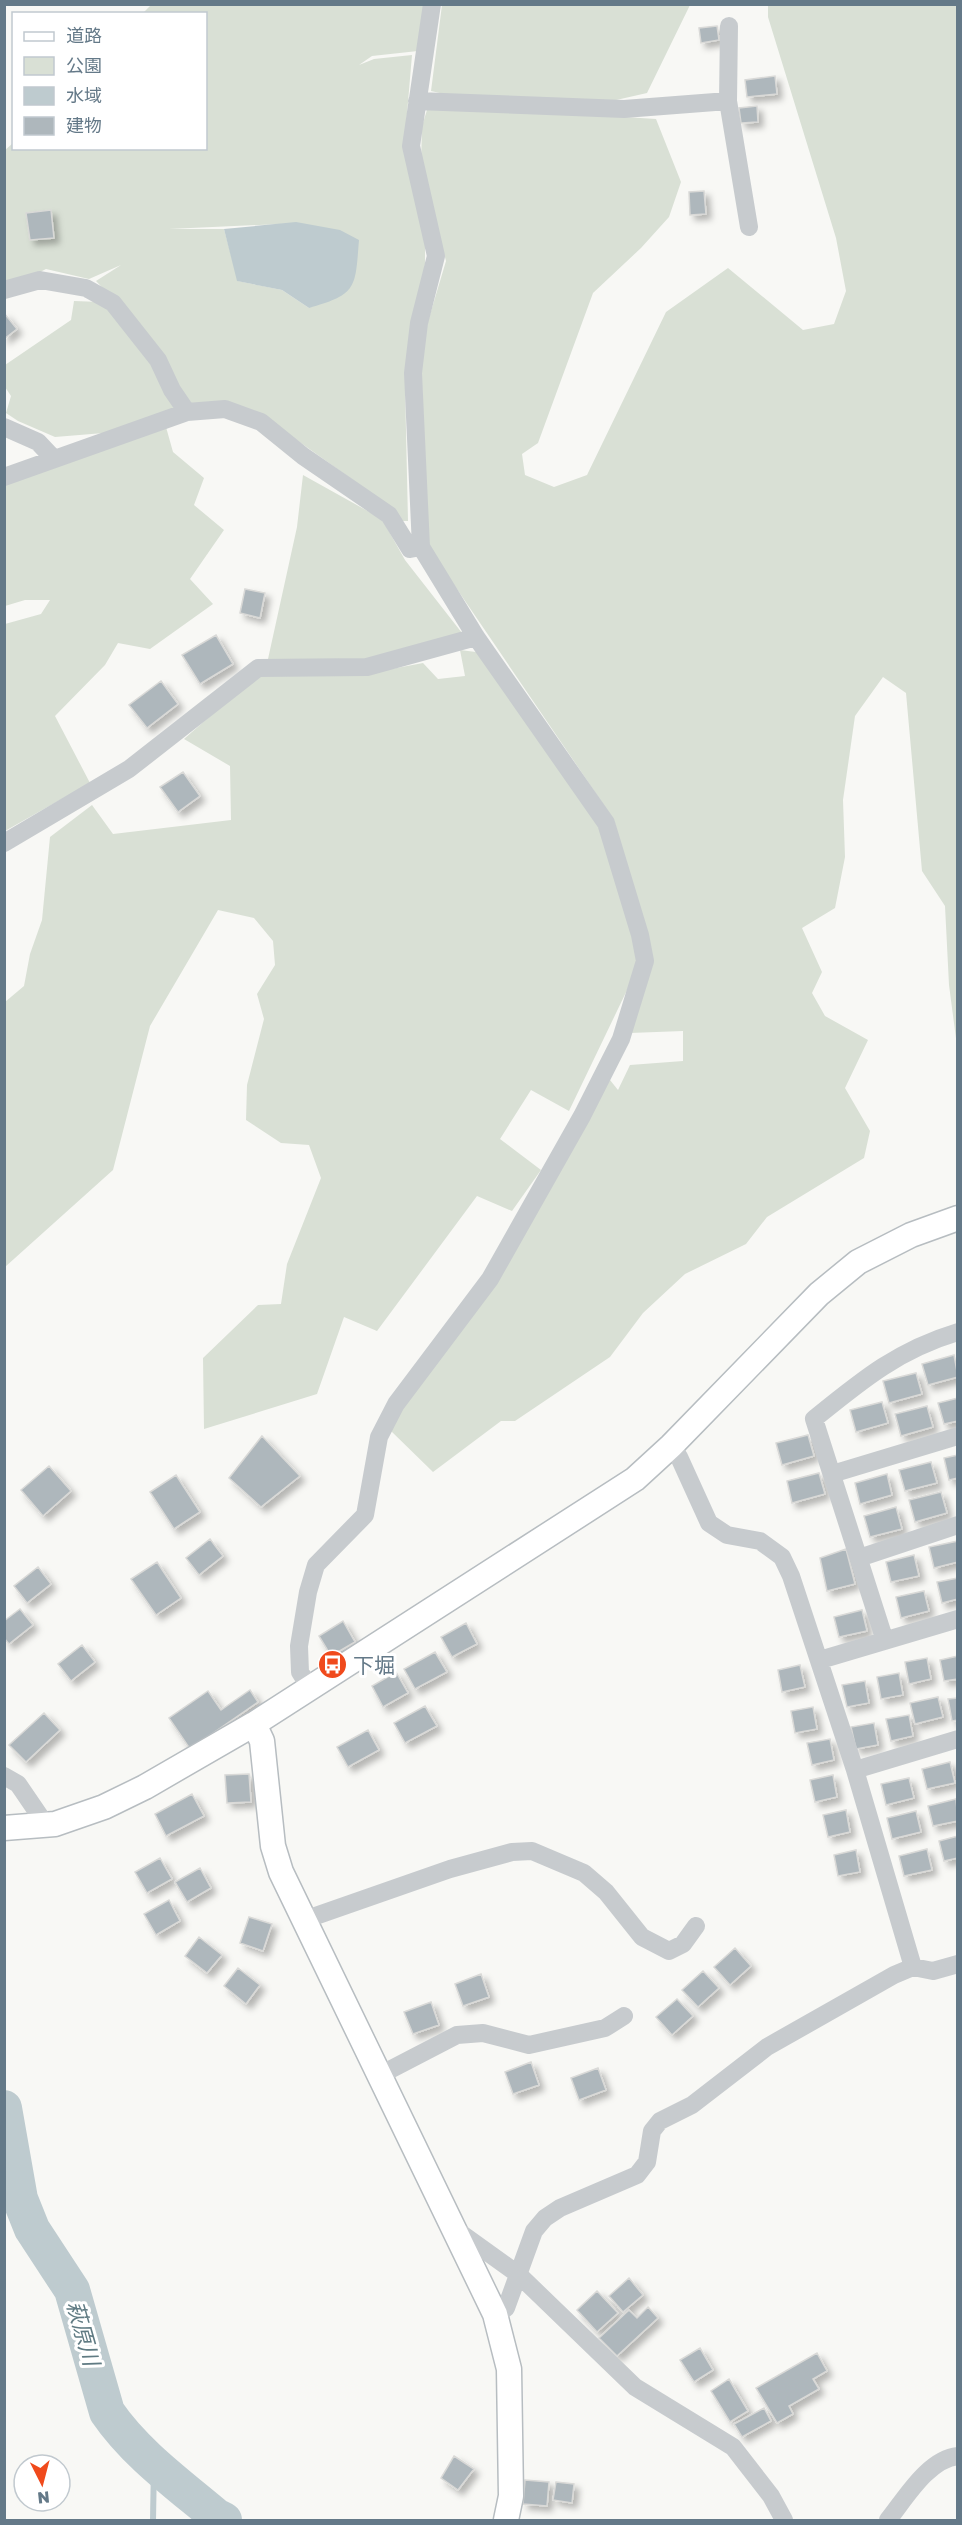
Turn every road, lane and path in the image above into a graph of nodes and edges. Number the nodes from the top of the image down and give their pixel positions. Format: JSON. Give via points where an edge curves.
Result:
{"nodes":[{"id":1,"x":432,"y":4,"type":"edge"},
{"id":2,"x":729,"y":26,"type":"dead end"},
{"id":3,"x":417,"y":100,"type":"junction"},
{"id":4,"x":728,"y":101,"type":"junction"},
{"id":5,"x":749,"y":227,"type":"dead end"},
{"id":6,"x":4,"y":290,"type":"edge"},
{"id":7,"x":187,"y":412,"type":"junction"},
{"id":8,"x":4,"y":427,"type":"edge"},
{"id":9,"x":54,"y":459,"type":"junction"},
{"id":10,"x":4,"y":477,"type":"edge"},
{"id":11,"x":421,"y":547,"type":"junction"},
{"id":12,"x":476,"y":637,"type":"junction"},
{"id":13,"x":4,"y":843,"type":"edge"},
{"id":14,"x":957,"y":1218,"type":"edge"},
{"id":15,"x":957,"y":1332,"type":"edge"},
{"id":16,"x":957,"y":1436,"type":"edge"},
{"id":17,"x":671,"y":1446,"type":"junction"},
{"id":18,"x":832,"y":1474,"type":"junction"},
{"id":19,"x":957,"y":1525,"type":"edge"},
{"id":20,"x":859,"y":1558,"type":"junction"},
{"id":21,"x":957,"y":1619,"type":"edge"},
{"id":22,"x":885,"y":1641,"type":"junction"},
{"id":23,"x":820,"y":1660,"type":"junction"},
{"id":24,"x":310,"y":1688,"type":"junction"},
{"id":25,"x":254,"y":1724,"type":"junction"},
{"id":26,"x":957,"y":1740,"type":"edge"},
{"id":27,"x":855,"y":1770,"type":"junction"},
{"id":28,"x":4,"y":1776,"type":"edge"},
{"id":29,"x":46,"y":1825,"type":"junction"},
{"id":30,"x":4,"y":1828,"type":"edge"},
{"id":31,"x":304,"y":1920,"type":"junction"},
{"id":32,"x":696,"y":1926,"type":"dead end"},
{"id":33,"x":957,"y":1964,"type":"edge"},
{"id":34,"x":913,"y":1967,"type":"junction"},
{"id":35,"x":624,"y":2016,"type":"dead end"},
{"id":36,"x":378,"y":2076,"type":"junction"},
{"id":37,"x":453,"y":2228,"type":"junction"},
{"id":38,"x":519,"y":2276,"type":"junction"},
{"id":39,"x":495,"y":2314,"type":"junction"},
{"id":40,"x":957,"y":2457,"type":"edge"},
{"id":41,"x":506,"y":2520,"type":"edge"},
{"id":42,"x":784,"y":2520,"type":"edge"},
{"id":43,"x":888,"y":2520,"type":"edge"}],
"edges":[{"from":1,"to":3,"type":"street"},
{"from":2,"to":4,"type":"street"},
{"from":3,"to":4,"type":"street","via":[[624,109]]},
{"from":3,"to":11,"type":"street","via":[[411,146],[436,256],[419,323],[413,373]]},
{"from":4,"to":5,"type":"street"},
{"from":6,"to":7,"type":"street","via":[[40,280],[86,288],[113,303],[158,360]]},
{"from":7,"to":9,"type":"street"},
{"from":7,"to":11,"type":"street","via":[[225,409],[261,422],[389,515],[410,549]]},
{"from":8,"to":9,"type":"street","via":[[38,442]]},
{"from":9,"to":10,"type":"street"},
{"from":11,"to":12,"type":"street"},
{"from":12,"to":13,"type":"street","via":[[367,667],[258,668],[129,769]]},
{"from":12,"to":24,"type":"street","via":[[606,823],[645,961],[621,1039],[582,1116],[490,1279],[396,1404],[379,1437],[365,1515],[316,1565],[299,1646],[300,1672]]},
{"from":14,"to":17,"type":"street","via":[[911,1235],[858,1262],[819,1294]]},
{"from":15,"to":18,"type":"street","via":[[924,1342],[868,1375],[814,1419]]},
{"from":16,"to":18,"type":"street"},
{"from":17,"to":23,"type":"street","via":[[680,1457],[709,1523],[727,1535],[760,1541],[782,1557]]},
{"from":17,"to":24,"type":"street","via":[[635,1479]]},
{"from":18,"to":20,"type":"street"},
{"from":19,"to":20,"type":"street"},
{"from":20,"to":22,"type":"street"},
{"from":21,"to":22,"type":"street"},
{"from":22,"to":23,"type":"street"},
{"from":23,"to":27,"type":"street"},
{"from":24,"to":25,"type":"street"},
{"from":25,"to":29,"type":"street","via":[[104,1807]]},
{"from":25,"to":31,"type":"street","via":[[262,1742],[273,1846]]},
{"from":26,"to":27,"type":"street"},
{"from":27,"to":34,"type":"street"},
{"from":28,"to":29,"type":"street","via":[[18,1784]]},
{"from":29,"to":30,"type":"street"},
{"from":31,"to":32,"type":"street","via":[[450,1869],[512,1852],[532,1851],[584,1873],[606,1892],[642,1937],[669,1951],[683,1944]]},
{"from":31,"to":36,"type":"street"},
{"from":33,"to":34,"type":"street","via":[[933,1971]]},
{"from":34,"to":38,"type":"street","via":[[767,2047],[692,2105],[660,2121],[652,2131],[647,2162],[637,2175],[545,2218],[534,2231]]},
{"from":35,"to":36,"type":"street","via":[[605,2028],[529,2045],[483,2033],[456,2035]]},
{"from":36,"to":37,"type":"street"},
{"from":37,"to":38,"type":"street"},
{"from":37,"to":39,"type":"street"},
{"from":38,"to":39,"type":"street","via":[[506,2308]]},
{"from":38,"to":42,"type":"street","via":[[635,2387],[733,2447],[771,2496]]},
{"from":39,"to":41,"type":"street","via":[[509,2369],[511,2496]]},
{"from":40,"to":43,"type":"street","via":[[949,2457],[926,2473]]}]}
